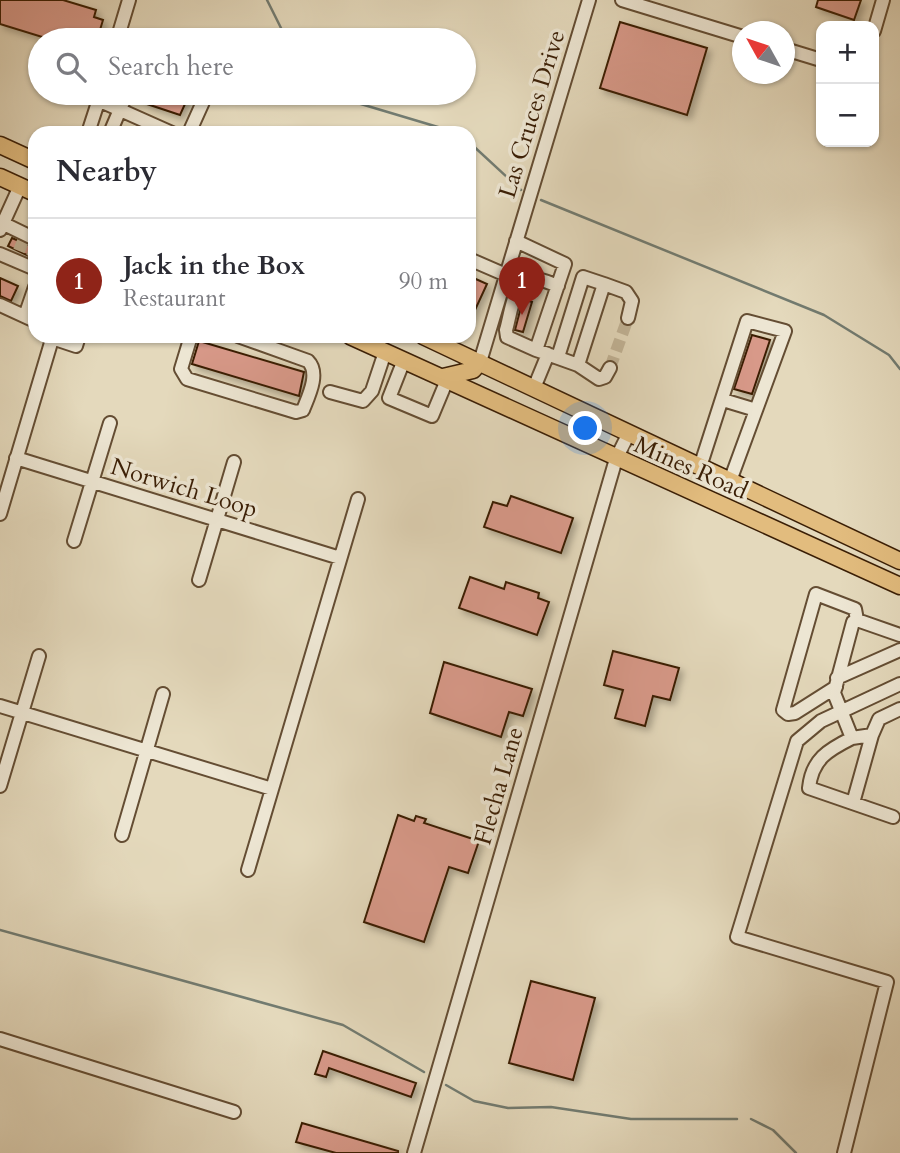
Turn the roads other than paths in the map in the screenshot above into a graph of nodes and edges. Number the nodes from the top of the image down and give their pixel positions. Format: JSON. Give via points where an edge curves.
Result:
{"nodes":[{"id":1,"x":129,"y":0,"type":"edge"},
{"id":2,"x":589,"y":0,"type":"edge"},
{"id":3,"x":622,"y":0,"type":"edge"},
{"id":4,"x":883,"y":0,"type":"edge"},
{"id":5,"x":665,"y":6,"type":"edge"},
{"id":6,"x":877,"y":21,"type":"edge"},
{"id":7,"x":121,"y":28,"type":"edge"},
{"id":8,"x":732,"y":33,"type":"edge"},
{"id":9,"x":795,"y":52,"type":"edge"},
{"id":10,"x":816,"y":58,"type":"edge"},
{"id":11,"x":97,"y":105,"type":"edge"},
{"id":12,"x":112,"y":105,"type":"edge"},
{"id":13,"x":122,"y":105,"type":"edge"},
{"id":14,"x":202,"y":105,"type":"edge"},
{"id":15,"x":120,"y":110,"type":"junction"},
{"id":16,"x":90,"y":126,"type":"edge"},
{"id":17,"x":113,"y":126,"type":"edge"},
{"id":18,"x":145,"y":126,"type":"edge"},
{"id":19,"x":192,"y":126,"type":"edge"},
{"id":20,"x":0,"y":145,"type":"edge"},
{"id":21,"x":28,"y":158,"type":"edge"},
{"id":22,"x":0,"y":177,"type":"edge"},
{"id":23,"x":27,"y":189,"type":"edge"},
{"id":24,"x":1,"y":225,"type":"edge"},
{"id":25,"x":516,"y":241,"type":"junction"},
{"id":26,"x":23,"y":245,"type":"edge"},
{"id":27,"x":0,"y":254,"type":"edge"},
{"id":28,"x":476,"y":262,"type":"edge"},
{"id":29,"x":565,"y":264,"type":"junction"},
{"id":30,"x":506,"y":275,"type":"junction"},
{"id":31,"x":583,"y":276,"type":"junction"},
{"id":32,"x":604,"y":284,"type":"junction"},
{"id":33,"x":558,"y":286,"type":"junction"},
{"id":34,"x":0,"y":305,"type":"edge"},
{"id":35,"x":28,"y":317,"type":"edge"},
{"id":36,"x":628,"y":318,"type":"tunnel mouth"},
{"id":37,"x":51,"y":343,"type":"edge"},
{"id":38,"x":189,"y":343,"type":"edge"},
{"id":39,"x":259,"y":343,"type":"edge"},
{"id":40,"x":365,"y":343,"type":"edge"},
{"id":41,"x":438,"y":343,"type":"edge"},
{"id":42,"x":385,"y":352,"type":"junction"},
{"id":43,"x":547,"y":354,"type":"junction"},
{"id":44,"x":404,"y":360,"type":"junction"},
{"id":45,"x":480,"y":362,"type":"junction"},
{"id":46,"x":578,"y":365,"type":"junction"},
{"id":47,"x":610,"y":368,"type":"dead end"},
{"id":48,"x":444,"y":379,"type":"junction"},
{"id":49,"x":534,"y":388,"type":"junction"},
{"id":50,"x":330,"y":392,"type":"dead end"},
{"id":51,"x":723,"y":400,"type":"junction"},
{"id":52,"x":756,"y":410,"type":"junction"},
{"id":53,"x":110,"y":423,"type":"dead end"},
{"id":54,"x":629,"y":433,"type":"junction"},
{"id":55,"x":16,"y":458,"type":"junction"},
{"id":56,"x":616,"y":459,"type":"junction"},
{"id":57,"x":234,"y":462,"type":"dead end"},
{"id":58,"x":699,"y":467,"type":"junction"},
{"id":59,"x":5,"y":478,"type":"edge"},
{"id":60,"x":730,"y":481,"type":"junction"},
{"id":61,"x":92,"y":482,"type":"junction"},
{"id":62,"x":358,"y":499,"type":"dead end"},
{"id":63,"x":0,"y":514,"type":"edge"},
{"id":64,"x":217,"y":520,"type":"junction"},
{"id":65,"x":74,"y":541,"type":"dead end"},
{"id":66,"x":340,"y":558,"type":"junction"},
{"id":67,"x":900,"y":561,"type":"edge"},
{"id":68,"x":199,"y":580,"type":"dead end"},
{"id":69,"x":900,"y":586,"type":"edge"},
{"id":70,"x":857,"y":620,"type":"junction"},
{"id":71,"x":900,"y":635,"type":"edge"},
{"id":72,"x":900,"y":650,"type":"edge"},
{"id":73,"x":39,"y":656,"type":"dead end"},
{"id":74,"x":836,"y":683,"type":"junction"},
{"id":75,"x":900,"y":684,"type":"edge"},
{"id":76,"x":163,"y":694,"type":"dead end"},
{"id":77,"x":0,"y":706,"type":"edge"},
{"id":78,"x":900,"y":709,"type":"edge"},
{"id":79,"x":841,"y":711,"type":"junction"},
{"id":80,"x":22,"y":713,"type":"junction"},
{"id":81,"x":872,"y":734,"type":"junction"},
{"id":82,"x":852,"y":738,"type":"junction"},
{"id":83,"x":146,"y":751,"type":"junction"},
{"id":84,"x":0,"y":786,"type":"edge"},
{"id":85,"x":272,"y":789,"type":"junction"},
{"id":86,"x":853,"y":803,"type":"junction"},
{"id":87,"x":893,"y":817,"type":"dead end"},
{"id":88,"x":121,"y":835,"type":"dead end"},
{"id":89,"x":248,"y":870,"type":"dead end"},
{"id":90,"x":0,"y":1039,"type":"edge"},
{"id":91,"x":234,"y":1112,"type":"dead end"},
{"id":92,"x":414,"y":1153,"type":"edge"},
{"id":93,"x":844,"y":1153,"type":"edge"}],
"edges":[{"from":1,"to":7,"type":"street"},
{"from":2,"to":25,"type":"street","name":"Las Cruces Drive"},
{"from":3,"to":5,"type":"street"},
{"from":4,"to":6,"type":"street"},
{"from":5,"to":8,"type":"street"},
{"from":9,"to":10,"type":"street"},
{"from":11,"to":16,"type":"street"},
{"from":12,"to":15,"type":"street"},
{"from":13,"to":15,"type":"street"},
{"from":14,"to":19,"type":"street"},
{"from":15,"to":17,"type":"street"},
{"from":15,"to":18,"type":"street"},
{"from":20,"to":21,"type":"main road"},
{"from":22,"to":23,"type":"main road"},
{"from":23,"to":24,"type":"street"},
{"from":24,"to":26,"type":"street"},
{"from":25,"to":29,"type":"street"},
{"from":25,"to":30,"type":"street","name":"Las Cruces Drive"},
{"from":26,"to":27,"type":"street"},
{"from":28,"to":30,"type":"street"},
{"from":29,"to":31,"type":"street"},
{"from":29,"to":33,"type":"street"},
{"from":30,"to":45,"type":"street","name":"Las Cruces Drive"},
{"from":31,"to":32,"type":"street"},
{"from":31,"to":43,"type":"street"},
{"from":32,"to":36,"type":"street","via":[[626,292],[632,301]]},
{"from":32,"to":46,"type":"street"},
{"from":33,"to":43,"type":"street"},
{"from":33,"to":43,"type":"street","via":[[525,279],[506,330],[508,337]]},
{"from":34,"to":35,"type":"street"},
{"from":37,"to":55,"type":"street"},
{"from":38,"to":39,"type":"street","via":[[181,369],[187,379],[296,412],[303,410],[312,365]]},
{"from":40,"to":42,"type":"main road","name":"Mines Road"},
{"from":41,"to":45,"type":"main road","name":"Mines Road"},
{"from":42,"to":44,"type":"main road","name":"Mines Road"},
{"from":42,"to":50,"type":"street","via":[[372,391],[363,401]]},
{"from":43,"to":46,"type":"street"},
{"from":43,"to":49,"type":"street"},
{"from":44,"to":48,"type":"main road","name":"Mines Road"},
{"from":44,"to":48,"type":"street","via":[[389,398],[436,418]]},
{"from":45,"to":48,"type":"main road","via":[[473,370]]},
{"from":45,"to":49,"type":"main road","name":"Mines Road"},
{"from":46,"to":47,"type":"street","via":[[599,379]]},
{"from":48,"to":56,"type":"main road","name":"Mines Road"},
{"from":49,"to":54,"type":"main road","name":"Mines Road"},
{"from":51,"to":52,"type":"street"},
{"from":51,"to":52,"type":"street","via":[[747,321],[785,331]]},
{"from":51,"to":58,"type":"street"},
{"from":52,"to":60,"type":"street"},
{"from":53,"to":61,"type":"street"},
{"from":54,"to":56,"type":"street","name":"Flecha Lane"},
{"from":54,"to":58,"type":"main road","name":"Mines Road"},
{"from":55,"to":59,"type":"street"},
{"from":55,"to":61,"type":"street","name":"Norwich Loop"},
{"from":56,"to":69,"type":"main road","name":"Mines Road"},
{"from":56,"to":92,"type":"street","name":"Flecha Lane"},
{"from":57,"to":64,"type":"street"},
{"from":58,"to":60,"type":"main road","name":"Mines Road"},
{"from":59,"to":63,"type":"street"},
{"from":60,"to":67,"type":"main road","name":"Mines Road"},
{"from":61,"to":64,"type":"street","name":"Norwich Loop"},
{"from":61,"to":65,"type":"street"},
{"from":62,"to":66,"type":"street"},
{"from":64,"to":66,"type":"street","name":"Norwich Loop"},
{"from":64,"to":68,"type":"street"},
{"from":66,"to":85,"type":"street"},
{"from":70,"to":71,"type":"street"},
{"from":70,"to":74,"type":"street"},
{"from":70,"to":74,"type":"street","via":[[855,609],[816,594],[783,710],[795,713]]},
{"from":72,"to":74,"type":"street"},
{"from":73,"to":80,"type":"street"},
{"from":74,"to":79,"type":"street","via":[[834,693]]},
{"from":75,"to":79,"type":"street"},
{"from":76,"to":83,"type":"street"},
{"from":77,"to":80,"type":"street"},
{"from":78,"to":81,"type":"street","via":[[879,719]]},
{"from":79,"to":82,"type":"street"},
{"from":79,"to":93,"type":"street","via":[[811,728],[791,754],[737,937],[887,982]]},
{"from":80,"to":83,"type":"street"},
{"from":80,"to":84,"type":"street"},
{"from":81,"to":82,"type":"street"},
{"from":81,"to":86,"type":"street"},
{"from":82,"to":86,"type":"street","via":[[830,750],[811,771],[809,788]]},
{"from":83,"to":85,"type":"street"},
{"from":83,"to":88,"type":"street"},
{"from":85,"to":89,"type":"street"},
{"from":86,"to":87,"type":"street"},
{"from":90,"to":91,"type":"street"}]}
